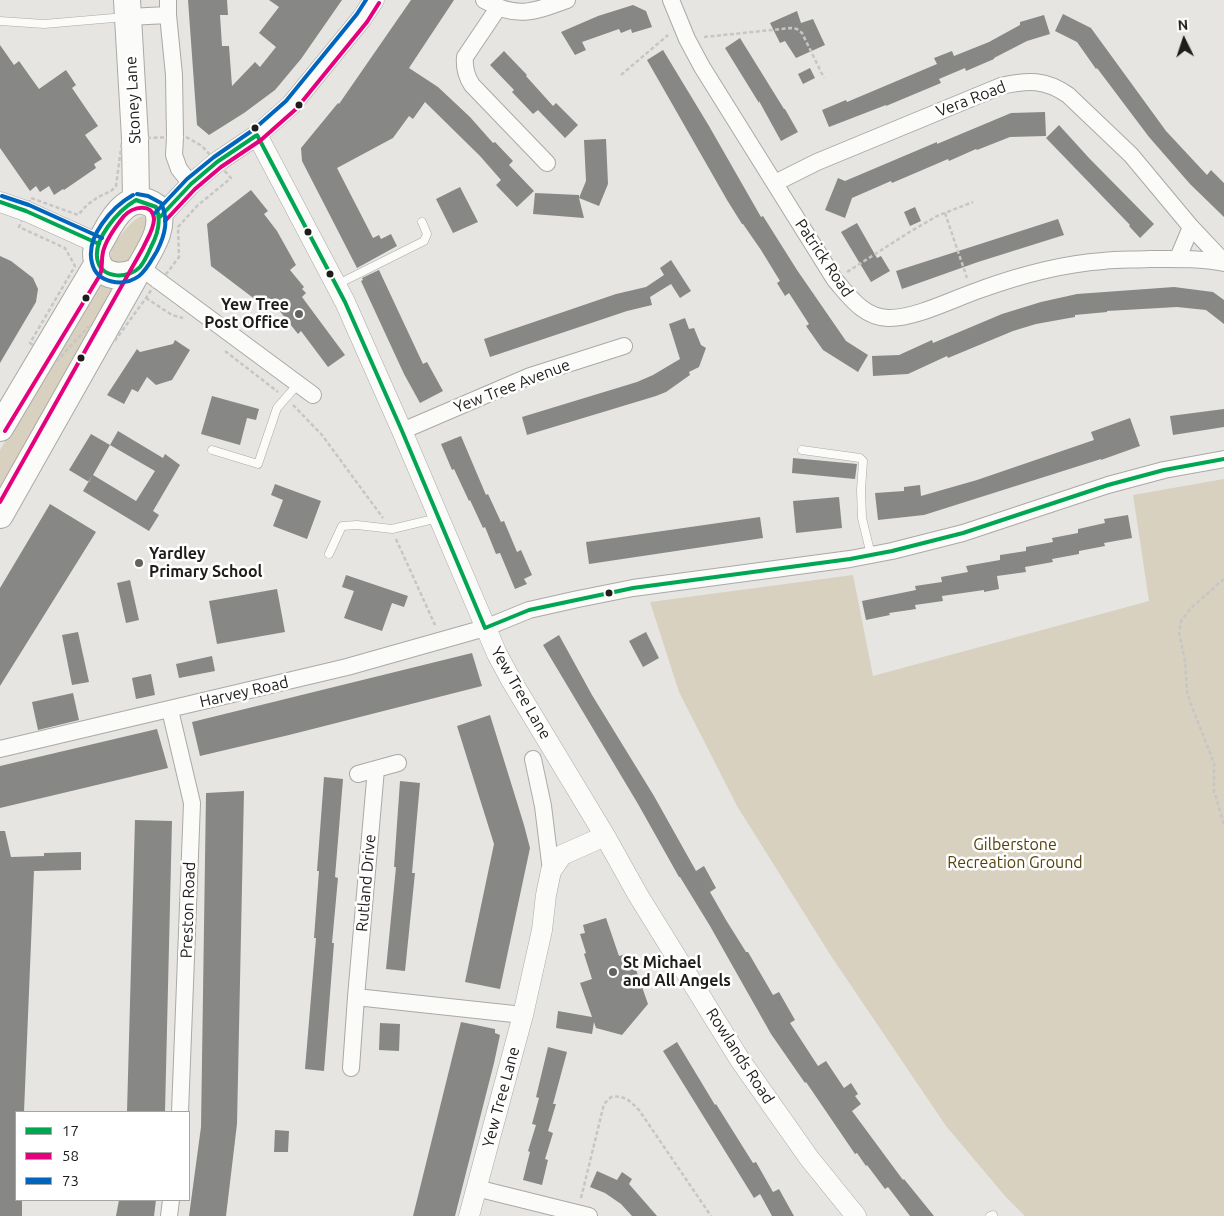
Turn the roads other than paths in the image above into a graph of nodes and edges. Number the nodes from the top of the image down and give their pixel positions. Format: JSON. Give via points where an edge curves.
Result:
{"nodes":[{"id":1,"x":374,"y":0,"type":"edge"},
{"id":2,"x":567,"y":0,"type":"edge"},
{"id":3,"x":671,"y":0,"type":"edge"},
{"id":4,"x":491,"y":4,"type":"edge"},
{"id":5,"x":168,"y":7,"type":"edge"},
{"id":6,"x":128,"y":8,"type":"edge"},
{"id":7,"x":0,"y":21,"type":"edge"},
{"id":8,"x":257,"y":135,"type":"junction"},
{"id":9,"x":547,"y":163,"type":"dead end"},
{"id":10,"x":775,"y":183,"type":"junction"},
{"id":11,"x":192,"y":184,"type":"junction"},
{"id":12,"x":136,"y":200,"type":"junction"},
{"id":13,"x":0,"y":202,"type":"edge"},
{"id":14,"x":160,"y":217,"type":"junction"},
{"id":15,"x":422,"y":222,"type":"dead end"},
{"id":16,"x":1191,"y":227,"type":"junction"},
{"id":17,"x":99,"y":254,"type":"junction"},
{"id":18,"x":1178,"y":258,"type":"junction"},
{"id":19,"x":1224,"y":263,"type":"edge"},
{"id":20,"x":138,"y":270,"type":"junction"},
{"id":21,"x":336,"y":284,"type":"junction"},
{"id":22,"x":624,"y":346,"type":"dead end"},
{"id":23,"x":298,"y":384,"type":"junction"},
{"id":24,"x":312,"y":394,"type":"dead end"},
{"id":25,"x":0,"y":428,"type":"edge"},
{"id":26,"x":402,"y":431,"type":"junction"},
{"id":27,"x":212,"y":450,"type":"dead end"},
{"id":28,"x":802,"y":450,"type":"dead end"},
{"id":29,"x":1224,"y":460,"type":"edge"},
{"id":30,"x":0,"y":515,"type":"edge"},
{"id":31,"x":438,"y":518,"type":"junction"},
{"id":32,"x":329,"y":554,"type":"dead end"},
{"id":33,"x":871,"y":555,"type":"junction"},
{"id":34,"x":485,"y":628,"type":"junction"},
{"id":35,"x":170,"y":710,"type":"junction"},
{"id":36,"x":0,"y":749,"type":"edge"},
{"id":37,"x":533,"y":758,"type":"dead end"},
{"id":38,"x":398,"y":763,"type":"dead end"},
{"id":39,"x":376,"y":769,"type":"junction"},
{"id":40,"x":358,"y":774,"type":"dead end"},
{"id":41,"x":605,"y":836,"type":"junction"},
{"id":42,"x":551,"y":871,"type":"junction"},
{"id":43,"x":356,"y":997,"type":"junction"},
{"id":44,"x":523,"y":1015,"type":"junction"},
{"id":45,"x":351,"y":1068,"type":"dead end"},
{"id":46,"x":180,"y":1111,"type":"edge"},
{"id":47,"x":476,"y":1188,"type":"junction"},
{"id":48,"x":171,"y":1201,"type":"edge"},
{"id":49,"x":583,"y":1214,"type":"edge"},
{"id":50,"x":169,"y":1216,"type":"edge"},
{"id":51,"x":470,"y":1216,"type":"edge"},
{"id":52,"x":856,"y":1216,"type":"edge"}],
"edges":[{"from":1,"to":8,"type":"street","via":[[291,105]]},
{"from":2,"to":4,"type":"street","via":[[536,11],[511,11]]},
{"from":3,"to":10,"type":"street","name":"Patrick Road","via":[[702,67]]},
{"from":4,"to":9,"type":"street","via":[[466,57],[467,78]]},
{"from":5,"to":6,"type":"street"},
{"from":5,"to":11,"type":"street","via":[[174,76],[174,155],[179,169]]},
{"from":6,"to":7,"type":"lane","via":[[44,24]]},
{"from":6,"to":12,"type":"main road","name":"Stoney Lane"},
{"from":8,"to":11,"type":"street","via":[[217,162]]},
{"from":8,"to":21,"type":"street","name":"Yew Tree Lane"},
{"from":10,"to":16,"type":"street","name":"Vera Road","via":[[817,162],[1002,86],[1039,82],[1056,86],[1068,95],[1131,155]]},
{"from":10,"to":18,"type":"street","name":"Patrick Road","via":[[835,280],[861,309],[887,318],[912,314],[1046,270],[1104,261]]},
{"from":11,"to":14,"type":"street"},
{"from":12,"to":14,"type":"main road","via":[[152,204]]},
{"from":12,"to":17,"type":"main road","via":[[123,208],[112,221]]},
{"from":13,"to":17,"type":"street","via":[[26,211]]},
{"from":14,"to":20,"type":"main road","via":[[157,233]]},
{"from":15,"to":21,"type":"lane","via":[[427,234],[424,241]]},
{"from":16,"to":18,"type":"street"},
{"from":16,"to":19,"type":"street","name":"Vera Road"},
{"from":17,"to":20,"type":"main road","via":[[108,273],[127,276]]},
{"from":17,"to":25,"type":"main road"},
{"from":18,"to":19,"type":"street","name":"Patrick Road"},
{"from":20,"to":23,"type":"street"},
{"from":20,"to":30,"type":"main road"},
{"from":21,"to":26,"type":"street","name":"Yew Tree Lane"},
{"from":22,"to":26,"type":"street","name":"Yew Tree Avenue","via":[[530,376]]},
{"from":23,"to":24,"type":"street"},
{"from":23,"to":27,"type":"lane","via":[[277,408],[258,464]]},
{"from":26,"to":31,"type":"street","name":"Yew Tree Lane"},
{"from":28,"to":33,"type":"lane","via":[[863,461],[862,518]]},
{"from":29,"to":33,"type":"street","name":"Harvey Road","via":[[1164,470],[1108,485],[963,533]]},
{"from":31,"to":32,"type":"lane","via":[[392,529],[342,526]]},
{"from":31,"to":34,"type":"street","name":"Yew Tree Lane"},
{"from":33,"to":34,"type":"street","name":"Harvey Road","via":[[633,588],[529,610]]},
{"from":34,"to":35,"type":"street","name":"Harvey Road","via":[[347,667]]},
{"from":34,"to":41,"type":"street","name":"Yew Tree Lane","via":[[511,680]]},
{"from":35,"to":36,"type":"street","name":"Harvey Road"},
{"from":35,"to":46,"type":"street","name":"Preston Road","via":[[192,803]]},
{"from":37,"to":42,"type":"street"},
{"from":38,"to":39,"type":"street"},
{"from":39,"to":40,"type":"street"},
{"from":39,"to":43,"type":"street","name":"Rutland Drive"},
{"from":41,"to":42,"type":"street","name":"Yew Tree Lane","via":[[562,855]]},
{"from":41,"to":52,"type":"street","name":"Rowlands Road","via":[[740,1060],[809,1158]]},
{"from":42,"to":44,"type":"street","name":"Yew Tree Lane"},
{"from":43,"to":44,"type":"street"},
{"from":43,"to":45,"type":"street","name":"Rutland Drive"},
{"from":44,"to":47,"type":"street","name":"Yew Tree Lane"},
{"from":47,"to":49,"type":"street"},
{"from":47,"to":51,"type":"street","name":"Yew Tree Lane"},
{"from":48,"to":50,"type":"street"}]}
